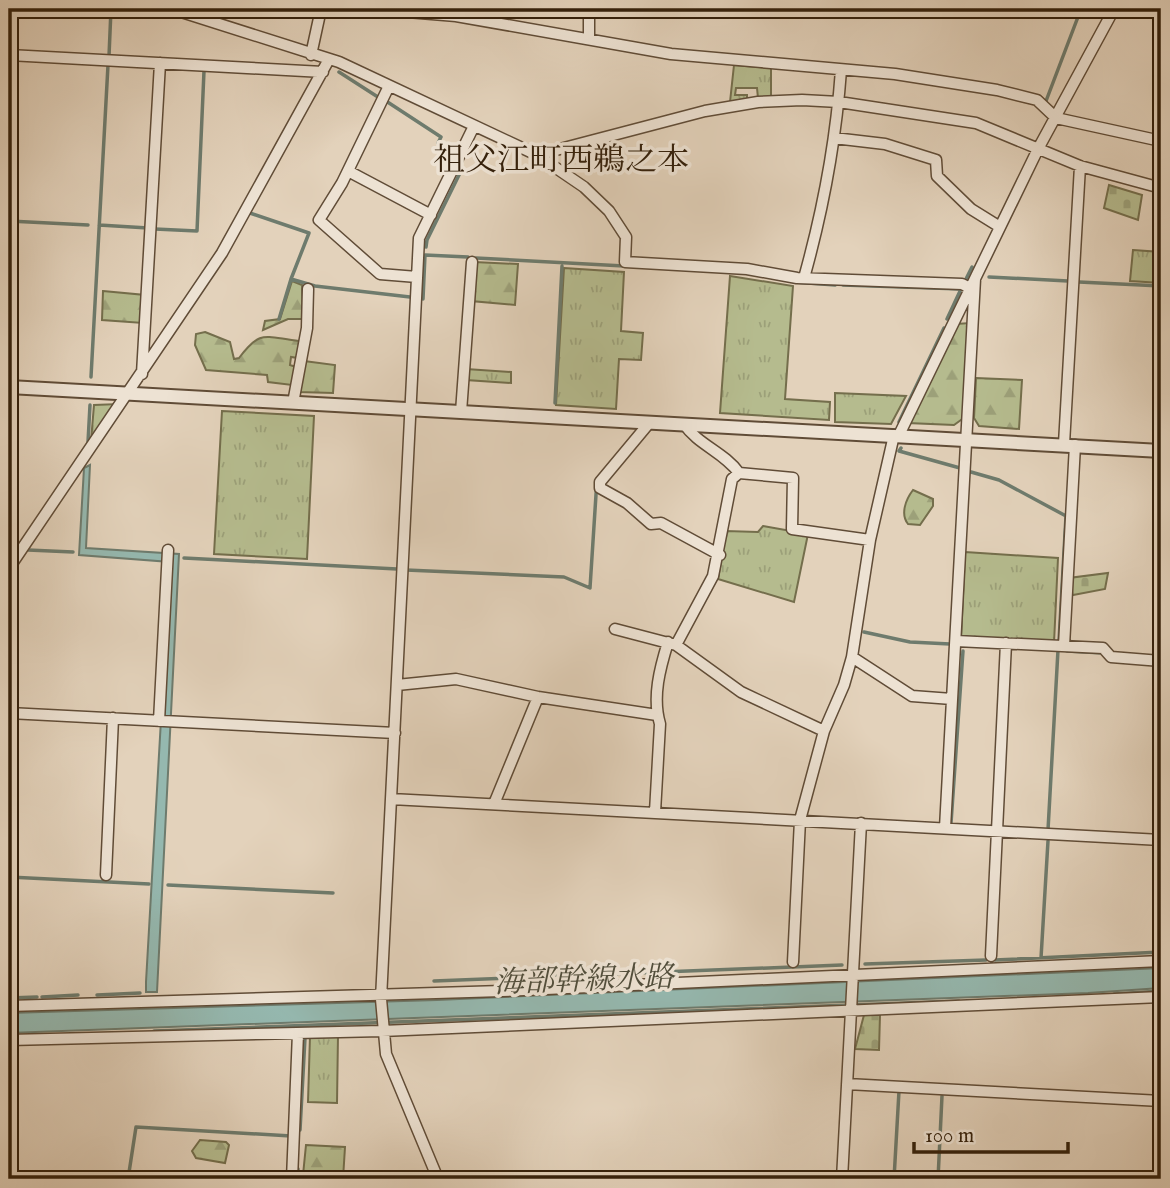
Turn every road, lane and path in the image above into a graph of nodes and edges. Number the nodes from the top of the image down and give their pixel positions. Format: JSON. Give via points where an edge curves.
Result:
{"nodes":[{"id":1,"x":172,"y":9,"type":"edge"},
{"id":2,"x":321,"y":9,"type":"edge"},
{"id":3,"x":371,"y":9,"type":"edge"},
{"id":4,"x":590,"y":9,"type":"edge"},
{"id":5,"x":1114,"y":9,"type":"edge"},
{"id":6,"x":589,"y":38,"type":"junction"},
{"id":7,"x":9,"y":55,"type":"edge"},
{"id":8,"x":311,"y":55,"type":"junction"},
{"id":9,"x":328,"y":61,"type":"junction"},
{"id":10,"x":160,"y":63,"type":"junction"},
{"id":11,"x":841,"y":70,"type":"junction"},
{"id":12,"x":323,"y":72,"type":"junction"},
{"id":13,"x":388,"y":88,"type":"junction"},
{"id":14,"x":839,"y":102,"type":"junction"},
{"id":15,"x":1056,"y":118,"type":"junction"},
{"id":16,"x":474,"y":126,"type":"junction"},
{"id":17,"x":834,"y":138,"type":"junction"},
{"id":18,"x":1161,"y":141,"type":"edge"},
{"id":19,"x":1038,"y":149,"type":"junction"},
{"id":20,"x":537,"y":155,"type":"junction"},
{"id":21,"x":1080,"y":166,"type":"junction"},
{"id":22,"x":348,"y":171,"type":"junction"},
{"id":23,"x":1161,"y":188,"type":"edge"},
{"id":24,"x":431,"y":215,"type":"junction"},
{"id":25,"x":1000,"y":227,"type":"junction"},
{"id":26,"x":471,"y":262,"type":"dead end"},
{"id":27,"x":417,"y":277,"type":"junction"},
{"id":28,"x":804,"y":278,"type":"junction"},
{"id":29,"x":972,"y":284,"type":"junction"},
{"id":30,"x":308,"y":289,"type":"dead end"},
{"id":31,"x":142,"y":375,"type":"junction"},
{"id":32,"x":9,"y":387,"type":"edge"},
{"id":33,"x":129,"y":394,"type":"junction"},
{"id":34,"x":293,"y":403,"type":"junction"},
{"id":35,"x":411,"y":409,"type":"junction"},
{"id":36,"x":461,"y":412,"type":"junction"},
{"id":37,"x":650,"y":422,"type":"junction"},
{"id":38,"x":684,"y":424,"type":"junction"},
{"id":39,"x":897,"y":435,"type":"junction"},
{"id":40,"x":968,"y":438,"type":"junction"},
{"id":41,"x":1069,"y":445,"type":"junction"},
{"id":42,"x":1161,"y":450,"type":"edge"},
{"id":43,"x":739,"y":474,"type":"junction"},
{"id":44,"x":870,"y":540,"type":"junction"},
{"id":45,"x":168,"y":551,"type":"dead end"},
{"id":46,"x":719,"y":555,"type":"junction"},
{"id":47,"x":9,"y":568,"type":"edge"},
{"id":48,"x":615,"y":629,"type":"dead end"},
{"id":49,"x":956,"y":641,"type":"junction"},
{"id":50,"x":672,"y":643,"type":"junction"},
{"id":51,"x":1006,"y":643,"type":"junction"},
{"id":52,"x":1064,"y":646,"type":"junction"},
{"id":53,"x":852,"y":657,"type":"junction"},
{"id":54,"x":1161,"y":661,"type":"edge"},
{"id":55,"x":397,"y":685,"type":"junction"},
{"id":56,"x":538,"y":697,"type":"junction"},
{"id":57,"x":952,"y":699,"type":"junction"},
{"id":58,"x":9,"y":713,"type":"edge"},
{"id":59,"x":657,"y":715,"type":"junction"},
{"id":60,"x":113,"y":718,"type":"junction"},
{"id":61,"x":164,"y":721,"type":"junction"},
{"id":62,"x":824,"y":731,"type":"junction"},
{"id":63,"x":395,"y":733,"type":"junction"},
{"id":64,"x":391,"y":799,"type":"junction"},
{"id":65,"x":494,"y":804,"type":"junction"},
{"id":66,"x":655,"y":812,"type":"junction"},
{"id":67,"x":800,"y":820,"type":"junction"},
{"id":68,"x":861,"y":823,"type":"junction"},
{"id":69,"x":945,"y":828,"type":"junction"},
{"id":70,"x":997,"y":831,"type":"junction"},
{"id":71,"x":1161,"y":840,"type":"edge"},
{"id":72,"x":106,"y":875,"type":"dead end"},
{"id":73,"x":991,"y":956,"type":"dead end"},
{"id":74,"x":1161,"y":961,"type":"edge"},
{"id":75,"x":793,"y":962,"type":"dead end"},
{"id":76,"x":852,"y":976,"type":"junction"},
{"id":77,"x":381,"y":997,"type":"junction"},
{"id":78,"x":1161,"y":997,"type":"edge"},
{"id":79,"x":9,"y":1006,"type":"edge"},
{"id":80,"x":853,"y":1010,"type":"junction"},
{"id":81,"x":382,"y":1029,"type":"junction"},
{"id":82,"x":298,"y":1033,"type":"junction"},
{"id":83,"x":9,"y":1040,"type":"edge"},
{"id":84,"x":847,"y":1084,"type":"junction"},
{"id":85,"x":1161,"y":1101,"type":"edge"},
{"id":86,"x":292,"y":1179,"type":"edge"},
{"id":87,"x":438,"y":1179,"type":"edge"},
{"id":88,"x":842,"y":1179,"type":"edge"}],
"edges":[{"from":1,"to":8,"type":"street"},
{"from":2,"to":8,"type":"street"},
{"from":3,"to":6,"type":"street","via":[[456,16]]},
{"from":4,"to":6,"type":"street"},
{"from":5,"to":15,"type":"street"},
{"from":6,"to":11,"type":"street","via":[[671,54]]},
{"from":7,"to":10,"type":"street"},
{"from":8,"to":9,"type":"street"},
{"from":9,"to":12,"type":"street"},
{"from":9,"to":13,"type":"street","via":[[339,62]]},
{"from":10,"to":12,"type":"street"},
{"from":10,"to":31,"type":"street"},
{"from":11,"to":14,"type":"street"},
{"from":11,"to":15,"type":"street","via":[[997,90],[1037,100]]},
{"from":12,"to":31,"type":"street","via":[[222,253]]},
{"from":13,"to":16,"type":"street"},
{"from":13,"to":22,"type":"street"},
{"from":14,"to":17,"type":"street"},
{"from":14,"to":19,"type":"street","via":[[976,123]]},
{"from":14,"to":20,"type":"street","via":[[758,102],[705,111]]},
{"from":15,"to":18,"type":"street"},
{"from":15,"to":19,"type":"street"},
{"from":16,"to":20,"type":"street"},
{"from":16,"to":24,"type":"street"},
{"from":17,"to":25,"type":"street","via":[[885,144],[936,160],[937,176]]},
{"from":17,"to":28,"type":"street"},
{"from":19,"to":21,"type":"street"},
{"from":19,"to":25,"type":"street"},
{"from":20,"to":28,"type":"street","via":[[584,187],[609,211],[626,237],[625,262],[747,269]]},
{"from":21,"to":23,"type":"street"},
{"from":21,"to":41,"type":"street"},
{"from":22,"to":24,"type":"street"},
{"from":22,"to":27,"type":"street","via":[[319,220],[383,276]]},
{"from":24,"to":27,"type":"street","via":[[419,238]]},
{"from":25,"to":29,"type":"street"},
{"from":26,"to":36,"type":"street"},
{"from":27,"to":35,"type":"street"},
{"from":28,"to":29,"type":"street"},
{"from":29,"to":39,"type":"street"},
{"from":29,"to":40,"type":"street"},
{"from":30,"to":34,"type":"street","via":[[307,328]]},
{"from":31,"to":33,"type":"street"},
{"from":32,"to":33,"type":"street"},
{"from":33,"to":34,"type":"street"},
{"from":33,"to":47,"type":"street"},
{"from":34,"to":35,"type":"street"},
{"from":35,"to":36,"type":"street"},
{"from":35,"to":55,"type":"street"},
{"from":36,"to":37,"type":"street"},
{"from":37,"to":38,"type":"street"},
{"from":37,"to":46,"type":"street","via":[[600,482],[600,488],[651,524],[661,523]]},
{"from":38,"to":39,"type":"street"},
{"from":38,"to":43,"type":"street","via":[[691,435],[729,459]]},
{"from":39,"to":40,"type":"street"},
{"from":39,"to":44,"type":"street"},
{"from":40,"to":41,"type":"street"},
{"from":40,"to":49,"type":"street"},
{"from":41,"to":42,"type":"street"},
{"from":41,"to":52,"type":"street"},
{"from":43,"to":44,"type":"street","via":[[793,478],[792,529]]},
{"from":43,"to":46,"type":"street","via":[[732,479]]},
{"from":44,"to":53,"type":"street"},
{"from":45,"to":61,"type":"street"},
{"from":46,"to":50,"type":"street","via":[[713,576]]},
{"from":48,"to":50,"type":"street"},
{"from":49,"to":51,"type":"street"},
{"from":49,"to":57,"type":"street"},
{"from":50,"to":59,"type":"street","via":[[658,674]]},
{"from":50,"to":62,"type":"street","via":[[741,692]]},
{"from":51,"to":52,"type":"street"},
{"from":51,"to":70,"type":"street"},
{"from":52,"to":54,"type":"street","via":[[1103,648],[1111,657]]},
{"from":53,"to":57,"type":"street","via":[[912,696]]},
{"from":53,"to":62,"type":"street"},
{"from":55,"to":56,"type":"street","via":[[456,679]]},
{"from":55,"to":63,"type":"street"},
{"from":56,"to":59,"type":"street"},
{"from":56,"to":65,"type":"street"},
{"from":57,"to":69,"type":"street"},
{"from":58,"to":60,"type":"street"},
{"from":59,"to":66,"type":"street"},
{"from":60,"to":61,"type":"street"},
{"from":60,"to":72,"type":"street"},
{"from":61,"to":63,"type":"street"},
{"from":62,"to":67,"type":"street"},
{"from":63,"to":64,"type":"street"},
{"from":64,"to":65,"type":"street"},
{"from":64,"to":77,"type":"street"},
{"from":65,"to":66,"type":"street"},
{"from":66,"to":67,"type":"street"},
{"from":67,"to":68,"type":"street"},
{"from":67,"to":75,"type":"street"},
{"from":68,"to":69,"type":"street"},
{"from":68,"to":76,"type":"street"},
{"from":69,"to":70,"type":"street"},
{"from":70,"to":71,"type":"street"},
{"from":70,"to":73,"type":"street"},
{"from":74,"to":76,"type":"street"},
{"from":76,"to":77,"type":"street"},
{"from":76,"to":80,"type":"street"},
{"from":77,"to":79,"type":"street"},
{"from":77,"to":81,"type":"street"},
{"from":78,"to":80,"type":"street"},
{"from":80,"to":81,"type":"street"},
{"from":80,"to":84,"type":"street"},
{"from":81,"to":82,"type":"street"},
{"from":81,"to":87,"type":"street","via":[[386,1054]]},
{"from":82,"to":83,"type":"street"},
{"from":82,"to":86,"type":"street"},
{"from":84,"to":85,"type":"street"},
{"from":84,"to":88,"type":"street"}]}
